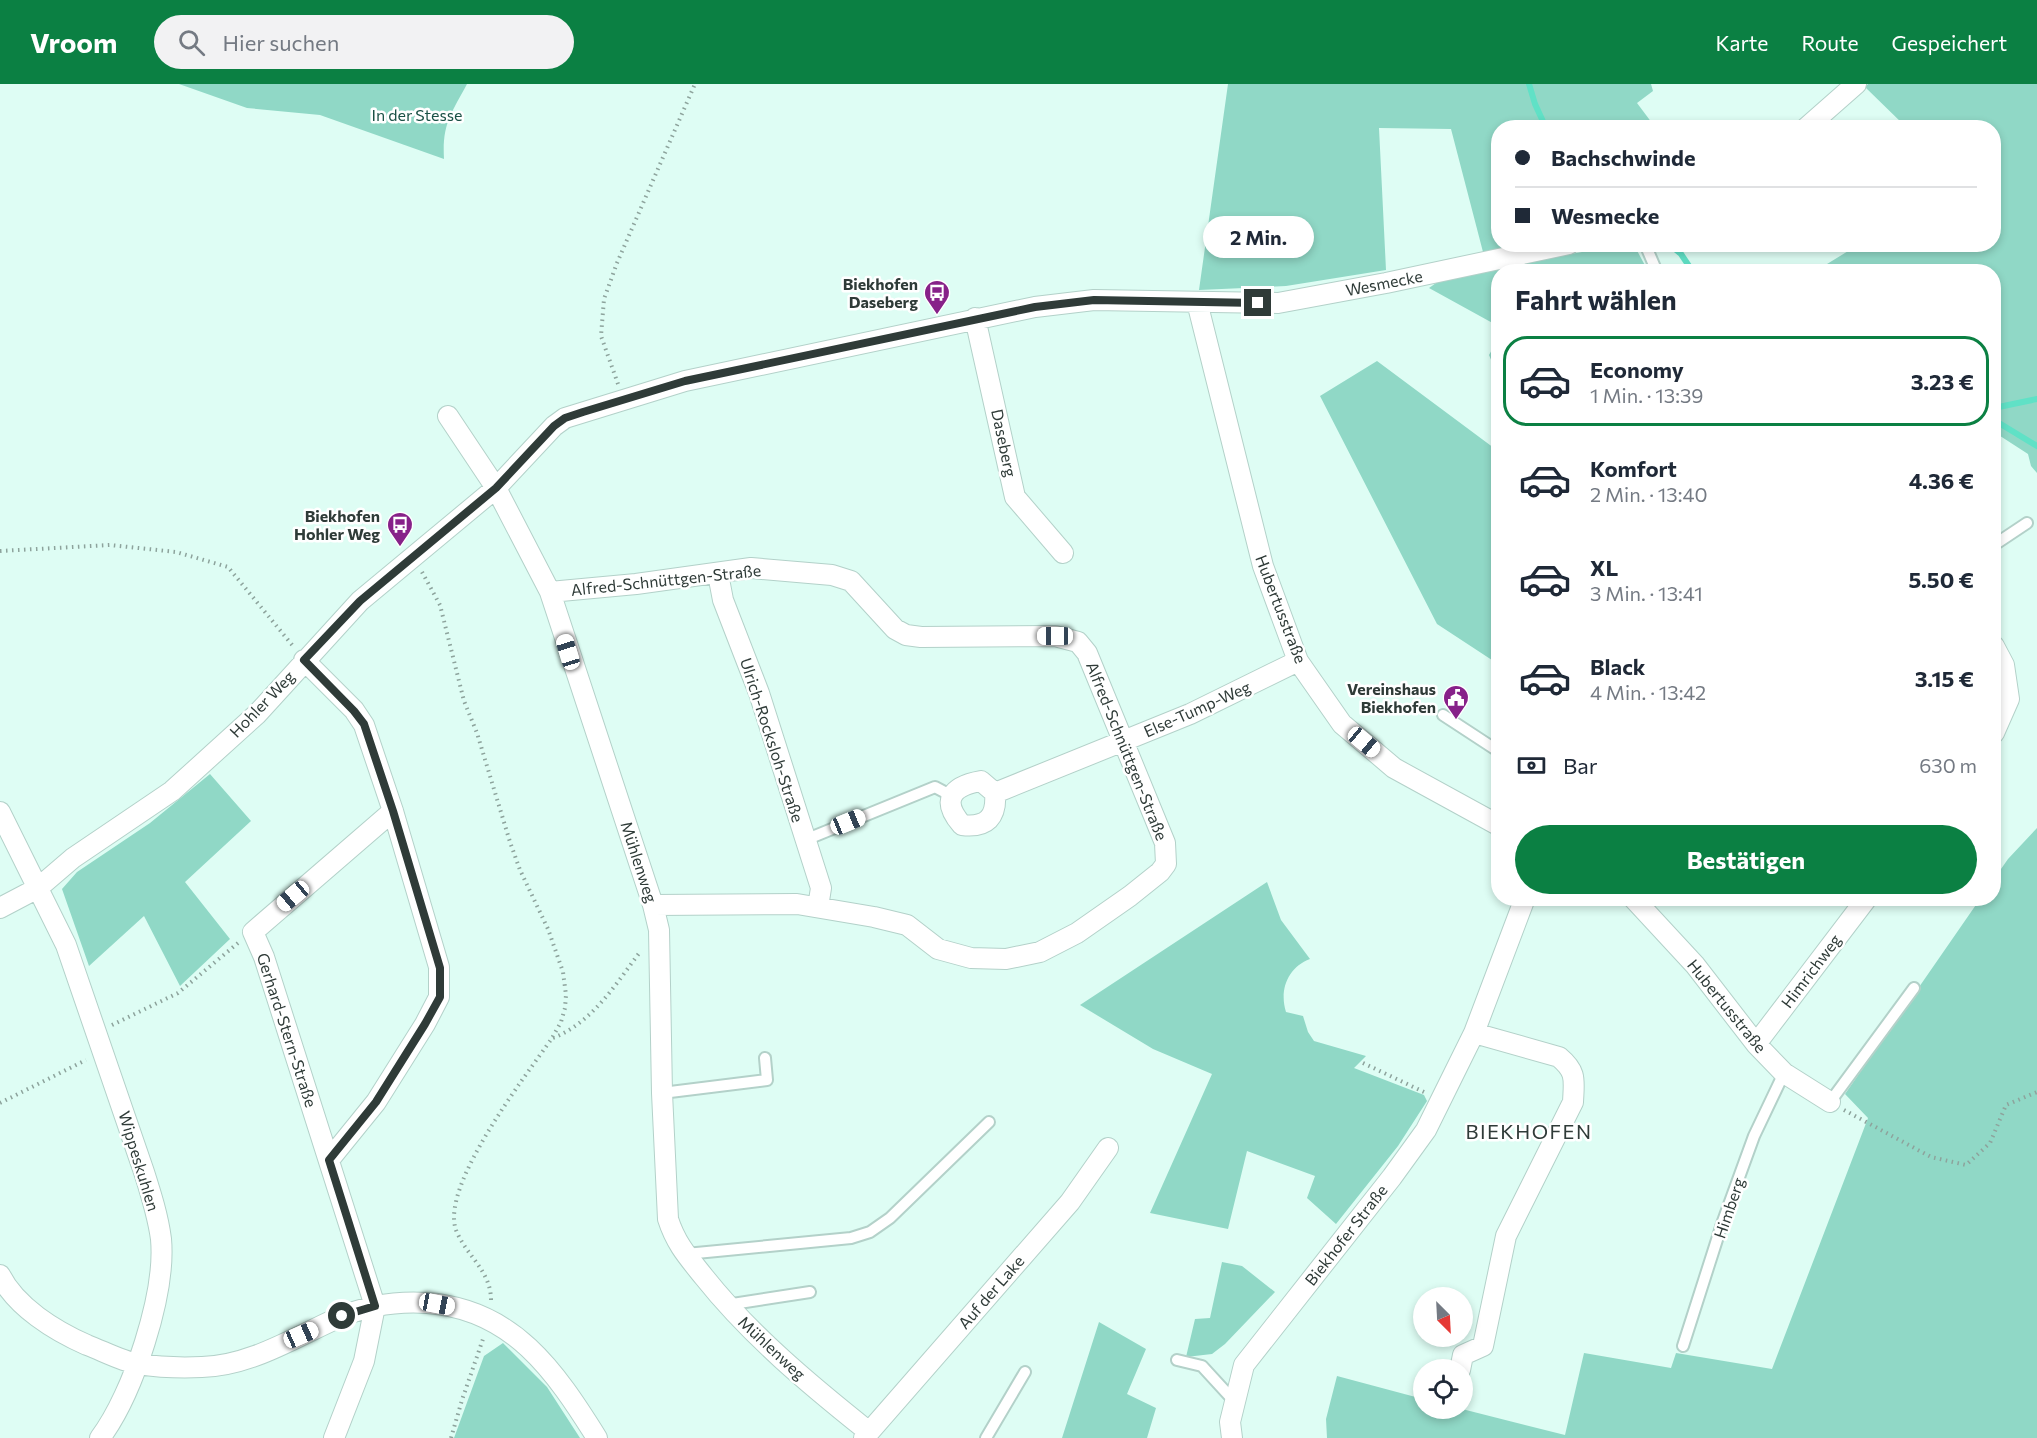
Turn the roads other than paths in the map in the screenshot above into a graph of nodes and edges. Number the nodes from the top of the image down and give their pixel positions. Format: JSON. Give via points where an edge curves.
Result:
{"nodes":[{"id":1,"x":1856,"y":84,"type":"edge"},
{"id":2,"x":1815,"y":120,"type":"edge"},
{"id":3,"x":1531,"y":252,"type":"edge"},
{"id":4,"x":1197,"y":302,"type":"junction"},
{"id":5,"x":975,"y":318,"type":"junction"},
{"id":6,"x":448,"y":416,"type":"dead end"},
{"id":7,"x":496,"y":488,"type":"junction"},
{"id":8,"x":2027,"y":523,"type":"dead end"},
{"id":9,"x":2001,"y":540,"type":"edge"},
{"id":10,"x":1063,"y":553,"type":"dead end"},
{"id":11,"x":718,"y":574,"type":"junction"},
{"id":12,"x":550,"y":592,"type":"junction"},
{"id":13,"x":2001,"y":659,"type":"edge"},
{"id":14,"x":304,"y":660,"type":"junction"},
{"id":15,"x":1298,"y":661,"type":"junction"},
{"id":16,"x":1443,"y":715,"type":"dead end"},
{"id":17,"x":2001,"y":717,"type":"edge"},
{"id":18,"x":1123,"y":741,"type":"junction"},
{"id":19,"x":1491,"y":746,"type":"edge"},
{"id":20,"x":995,"y":793,"type":"junction"},
{"id":21,"x":952,"y":796,"type":"junction"},
{"id":22,"x":393,"y":811,"type":"junction"},
{"id":23,"x":0,"y":812,"type":"edge"},
{"id":24,"x":1491,"y":821,"type":"edge"},
{"id":25,"x":805,"y":840,"type":"junction"},
{"id":26,"x":38,"y":888,"type":"junction"},
{"id":27,"x":654,"y":905,"type":"junction"},
{"id":28,"x":1522,"y":906,"type":"edge"},
{"id":29,"x":1640,"y":906,"type":"edge"},
{"id":30,"x":1861,"y":906,"type":"edge"},
{"id":31,"x":818,"y":907,"type":"junction"},
{"id":32,"x":0,"y":908,"type":"edge"},
{"id":33,"x":1914,"y":988,"type":"dead end"},
{"id":34,"x":1474,"y":1033,"type":"junction"},
{"id":35,"x":1756,"y":1044,"type":"junction"},
{"id":36,"x":765,"y":1058,"type":"dead end"},
{"id":37,"x":1784,"y":1073,"type":"junction"},
{"id":38,"x":662,"y":1093,"type":"junction"},
{"id":39,"x":1830,"y":1102,"type":"joint"},
{"id":40,"x":989,"y":1122,"type":"dead end"},
{"id":41,"x":1108,"y":1148,"type":"dead end"},
{"id":42,"x":329,"y":1160,"type":"junction"},
{"id":43,"x":686,"y":1254,"type":"junction"},
{"id":44,"x":0,"y":1277,"type":"edge"},
{"id":45,"x":810,"y":1292,"type":"dead end"},
{"id":46,"x":726,"y":1305,"type":"junction"},
{"id":47,"x":375,"y":1306,"type":"junction"},
{"id":48,"x":1683,"y":1346,"type":"dead end"},
{"id":49,"x":1461,"y":1359,"type":"edge"},
{"id":50,"x":1177,"y":1360,"type":"dead end"},
{"id":51,"x":137,"y":1364,"type":"junction"},
{"id":52,"x":1024,"y":1372,"type":"dead end"},
{"id":53,"x":1235,"y":1402,"type":"junction"},
{"id":54,"x":870,"y":1436,"type":"edge"},
{"id":55,"x":100,"y":1438,"type":"edge"},
{"id":56,"x":334,"y":1438,"type":"edge"},
{"id":57,"x":597,"y":1438,"type":"edge"},
{"id":58,"x":986,"y":1438,"type":"edge"},
{"id":59,"x":1232,"y":1438,"type":"edge"}],
"edges":[{"from":1,"to":2,"type":"street"},
{"from":3,"to":4,"type":"street","name":"Wesmecke","via":[[1278,303]]},
{"from":4,"to":5,"type":"street","via":[[1094,300]]},
{"from":4,"to":15,"type":"street","name":"Hubertusstraße","via":[[1263,566]]},
{"from":5,"to":7,"type":"street","via":[[736,369],[574,415],[560,422]]},
{"from":5,"to":10,"type":"street","name":"Daseberg","via":[[1015,497]]},
{"from":6,"to":7,"type":"street"},
{"from":7,"to":12,"type":"street","name":"Mühlenweg"},
{"from":7,"to":14,"type":"street","name":"Hohler Weg","via":[[360,601]]},
{"from":8,"to":9,"type":"lane"},
{"from":11,"to":12,"type":"street","name":"Alfred-Schnüttgen-Straße"},
{"from":11,"to":18,"type":"street","name":"Alfred-Schnüttgen-Straße","via":[[751,568],[843,577],[859,588],[895,629],[906,635],[1055,636],[1078,642],[1088,653]]},
{"from":11,"to":25,"type":"street","name":"Ulrich-Rocksloh-Straße","via":[[723,600],[759,693]]},
{"from":12,"to":27,"type":"street","name":"Mühlenweg"},
{"from":13,"to":17,"type":"street","via":[[2009,699]]},
{"from":14,"to":22,"type":"street","via":[[364,724]]},
{"from":14,"to":26,"type":"street","name":"Hohler Weg","via":[[257,714],[172,791],[74,858]]},
{"from":15,"to":18,"type":"street","name":"Else-Tump-Weg","via":[[1190,714]]},
{"from":15,"to":24,"type":"street","name":"Hubertusstraße","via":[[1342,724],[1394,768]]},
{"from":16,"to":19,"type":"lane"},
{"from":18,"to":20,"type":"street","name":"Else-Tump-Weg"},
{"from":18,"to":31,"type":"street","name":"Alfred-Schnüttgen-Straße","via":[[1165,843],[1166,864],[1130,896],[1077,933],[1040,952],[1006,959],[971,958],[938,948],[907,926]]},
{"from":20,"to":21,"type":"street","via":[[981,781],[957,787]]},
{"from":20,"to":21,"type":"street","via":[[996,807],[991,816],[972,826],[962,825],[955,816]]},
{"from":21,"to":25,"type":"lane","via":[[935,787]]},
{"from":22,"to":42,"type":"street","via":[[440,968],[440,997],[376,1102]]},
{"from":22,"to":42,"type":"street","name":"Gerhard-Stern-Straße","via":[[253,932]]},
{"from":23,"to":26,"type":"street","name":"Wippeskuhlen"},
{"from":25,"to":31,"type":"street","name":"Ulrich-Rocksloh-Straße","via":[[821,888]]},
{"from":26,"to":32,"type":"street","name":"Hohler Weg"},
{"from":26,"to":51,"type":"street","name":"Wippeskuhlen","via":[[66,945],[154,1205],[161,1239],[160,1275],[157,1299]]},
{"from":27,"to":31,"type":"street","name":"Alfred-Schnüttgen-Straße","via":[[765,903]]},
{"from":27,"to":38,"type":"street","name":"Mühlenweg","via":[[659,930]]},
{"from":28,"to":34,"type":"street","name":"Biekhofer Straße"},
{"from":29,"to":35,"type":"street","name":"Hubertusstraße","via":[[1695,965]]},
{"from":30,"to":35,"type":"street","name":"Himrichweg"},
{"from":33,"to":39,"type":"lane"},
{"from":34,"to":49,"type":"street","via":[[1559,1057],[1575,1078],[1573,1102],[1506,1236],[1484,1346],[1462,1355]]},
{"from":34,"to":53,"type":"street","name":"Biekhofer Straße","via":[[1426,1131],[1244,1365]]},
{"from":35,"to":37,"type":"street","name":"Hubertusstraße"},
{"from":36,"to":38,"type":"lane","via":[[767,1080]]},
{"from":37,"to":39,"type":"street","name":"Hubertusstraße"},
{"from":37,"to":48,"type":"lane","name":"Himberg","via":[[1754,1136]]},
{"from":38,"to":43,"type":"street","name":"Mühlenweg","via":[[668,1219]]},
{"from":40,"to":43,"type":"lane","via":[[890,1218],[870,1232],[850,1238]]},
{"from":41,"to":54,"type":"street","name":"Auf der Lake","via":[[1070,1202]]},
{"from":42,"to":47,"type":"street","name":"Gerhard-Stern-Straße"},
{"from":43,"to":46,"type":"street","name":"Mühlenweg"},
{"from":44,"to":51,"type":"street","via":[[46,1323],[80,1342]]},
{"from":45,"to":46,"type":"lane"},
{"from":46,"to":54,"type":"street","name":"Mühlenweg"},
{"from":47,"to":51,"type":"street","via":[[228,1364],[202,1368]]},
{"from":47,"to":56,"type":"street","via":[[364,1360]]},
{"from":47,"to":57,"type":"street","via":[[405,1302],[437,1304],[490,1319],[520,1340],[549,1369]]},
{"from":50,"to":53,"type":"lane","via":[[1202,1366]]},
{"from":51,"to":55,"type":"street","name":"Wippeskuhlen","via":[[125,1396]]},
{"from":52,"to":58,"type":"lane"},
{"from":53,"to":59,"type":"street","name":"Biekhofer Straße","via":[[1230,1422]]}]}
